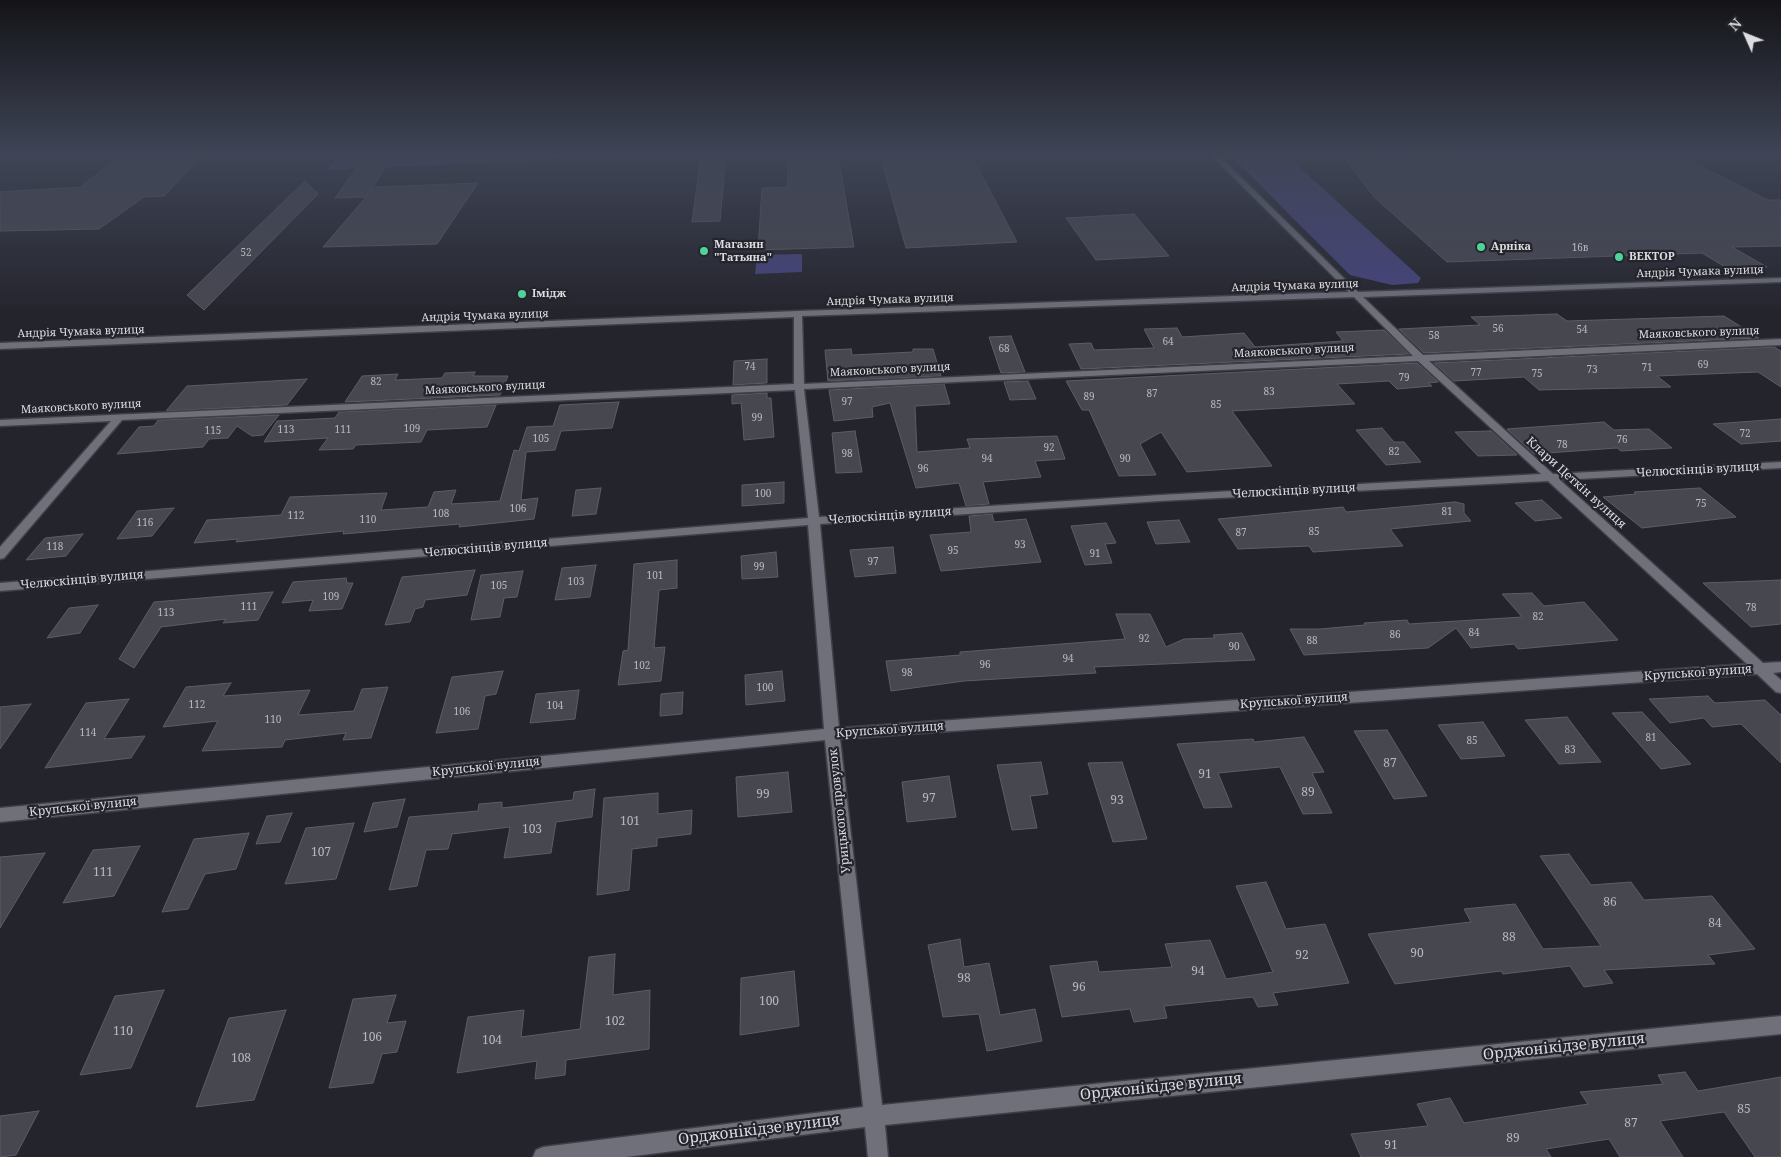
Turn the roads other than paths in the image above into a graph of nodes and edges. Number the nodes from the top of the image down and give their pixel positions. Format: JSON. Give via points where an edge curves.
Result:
{"nodes":[{"id":1,"x":1268,"y":209,"type":"edge"},
{"id":2,"x":1781,"y":280,"type":"edge"},
{"id":3,"x":1355,"y":296,"type":"junction"},
{"id":4,"x":798,"y":314,"type":"junction"},
{"id":5,"x":1781,"y":342,"type":"edge"},
{"id":6,"x":0,"y":346,"type":"edge"},
{"id":7,"x":1419,"y":358,"type":"junction"},
{"id":8,"x":799,"y":386,"type":"junction"},
{"id":9,"x":119,"y":418,"type":"junction"},
{"id":10,"x":0,"y":423,"type":"edge"},
{"id":11,"x":1781,"y":465,"type":"edge"},
{"id":12,"x":1551,"y":478,"type":"junction"},
{"id":13,"x":814,"y":521,"type":"junction"},
{"id":14,"x":0,"y":555,"type":"edge"},
{"id":15,"x":0,"y":587,"type":"edge"},
{"id":16,"x":1781,"y":667,"type":"edge"},
{"id":17,"x":1759,"y":668,"type":"junction"},
{"id":18,"x":1781,"y":688,"type":"edge"},
{"id":19,"x":832,"y":734,"type":"junction"},
{"id":20,"x":0,"y":815,"type":"edge"},
{"id":21,"x":1781,"y":1025,"type":"edge"},
{"id":22,"x":873,"y":1116,"type":"junction"},
{"id":23,"x":543,"y":1157,"type":"edge"},
{"id":24,"x":878,"y":1157,"type":"edge"}],
"edges":[{"from":1,"to":3,"type":"street","name":"Клари Цеткін вулиця"},
{"from":2,"to":3,"type":"street","name":"Андрія Чумака вулиця"},
{"from":3,"to":4,"type":"street","name":"Андрія Чумака вулиця"},
{"from":3,"to":7,"type":"street","name":"Клари Цеткін вулиця"},
{"from":4,"to":6,"type":"street","name":"Андрія Чумака вулиця"},
{"from":4,"to":8,"type":"street","name":"Урицького провулок"},
{"from":5,"to":7,"type":"street","name":"Маяковського вулиця"},
{"from":7,"to":8,"type":"street","name":"Маяковського вулиця"},
{"from":7,"to":12,"type":"street","name":"Клари Цеткін вулиця"},
{"from":8,"to":9,"type":"street","name":"Маяковського вулиця"},
{"from":8,"to":13,"type":"street","name":"Урицького провулок"},
{"from":9,"to":10,"type":"street","name":"Маяковського вулиця"},
{"from":9,"to":14,"type":"street"},
{"from":11,"to":12,"type":"street","name":"Челюскінців вулиця"},
{"from":12,"to":13,"type":"street","name":"Челюскінців вулиця","via":[[1160,498]]},
{"from":12,"to":17,"type":"street","name":"Клари Цеткін вулиця"},
{"from":13,"to":15,"type":"street","name":"Челюскінців вулиця"},
{"from":13,"to":19,"type":"street","name":"Урицького провулок"},
{"from":16,"to":17,"type":"street","name":"Крупської вулиця"},
{"from":17,"to":18,"type":"street","name":"Клари Цеткін вулиця"},
{"from":17,"to":19,"type":"street","name":"Крупської вулиця"},
{"from":19,"to":20,"type":"street","name":"Крупської вулиця"},
{"from":19,"to":22,"type":"street","name":"Урицького провулок"},
{"from":21,"to":22,"type":"street","name":"Орджонікідзе вулиця"},
{"from":22,"to":23,"type":"street","name":"Орджонікідзе вулиця"},
{"from":22,"to":24,"type":"street","name":"Урицького провулок"}]}
